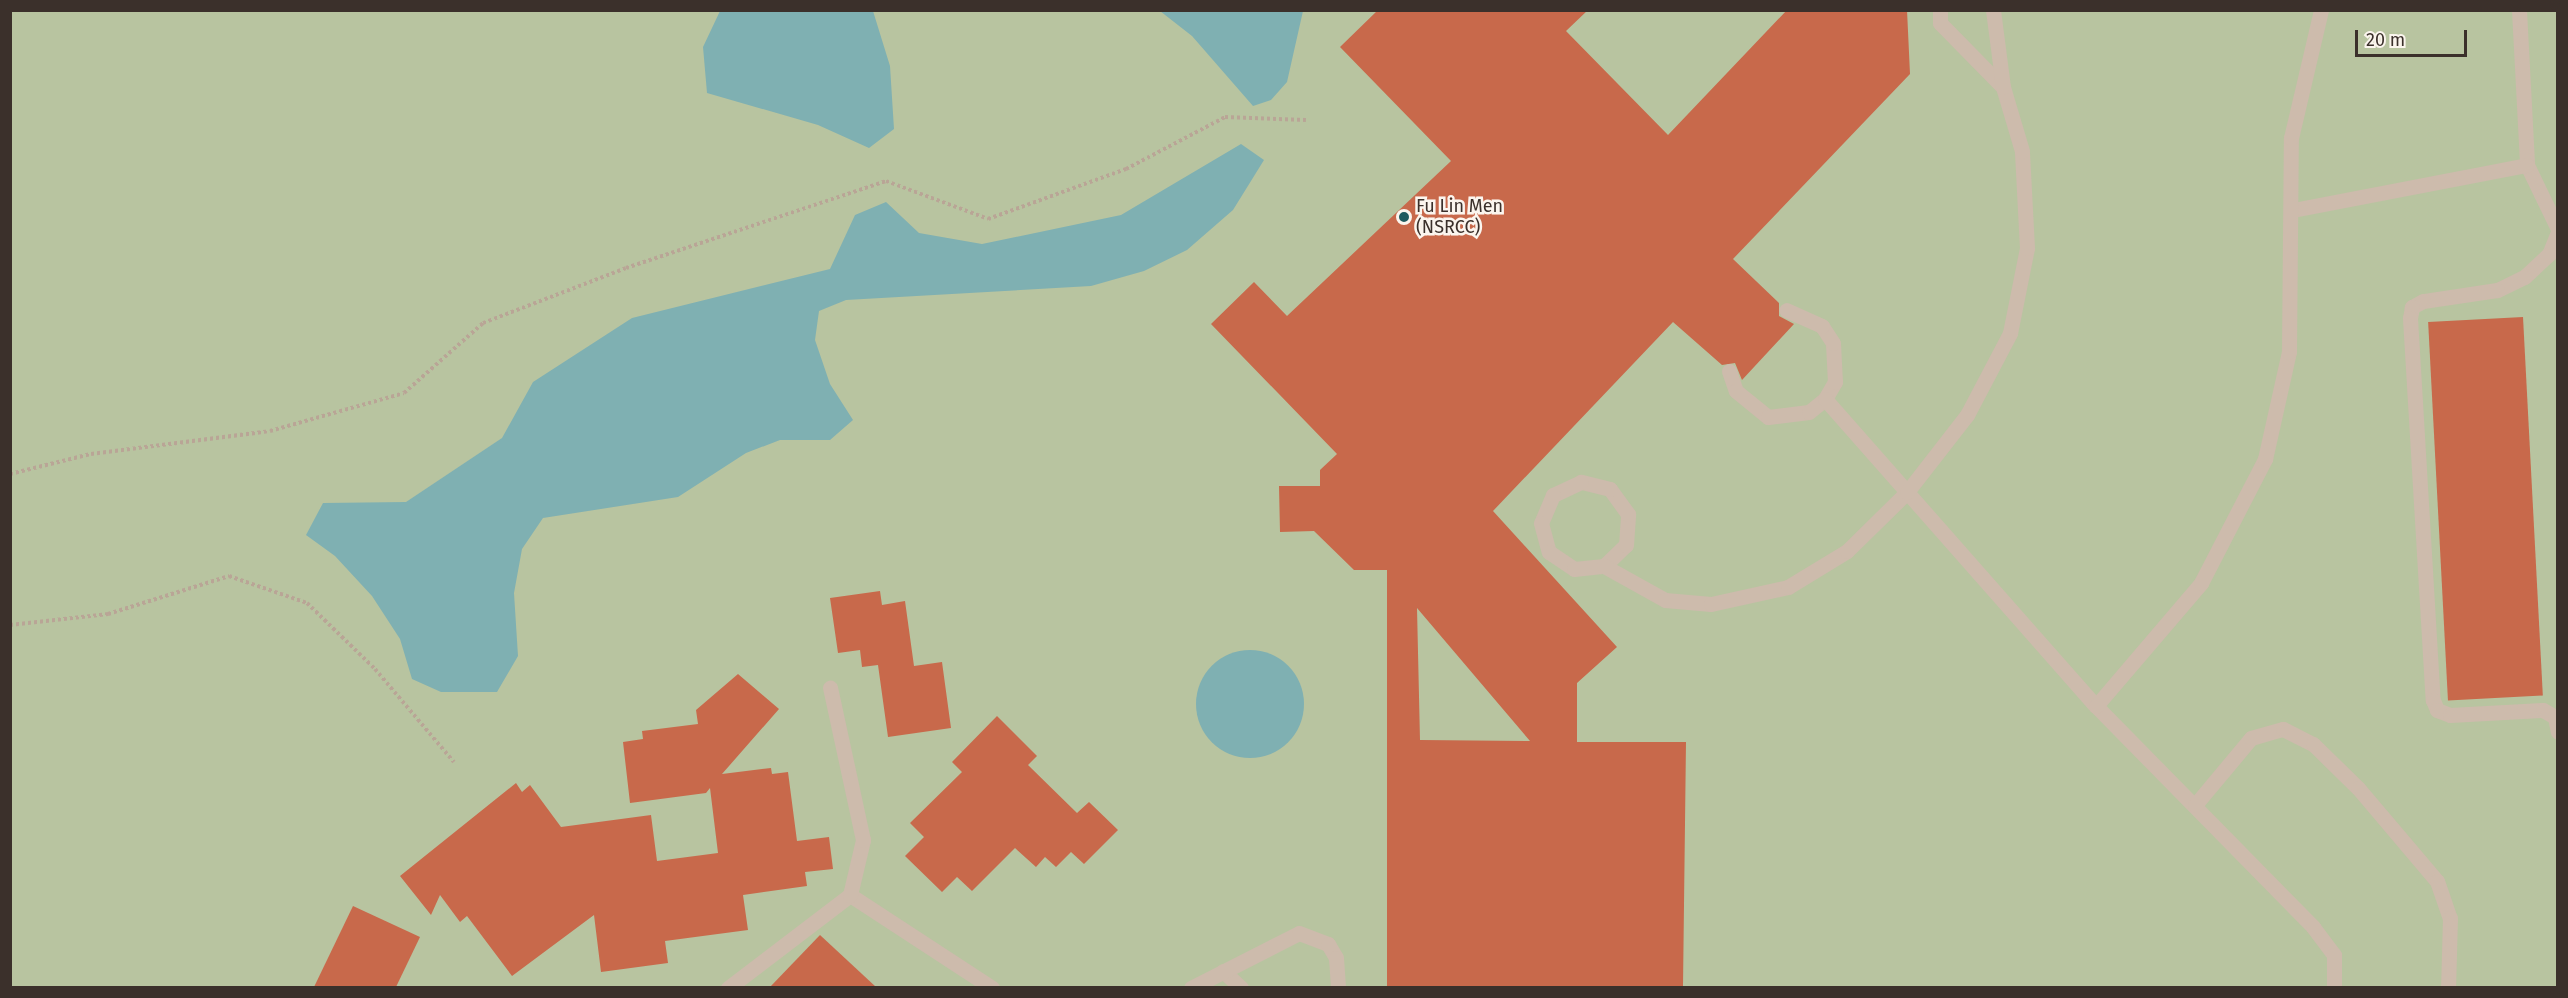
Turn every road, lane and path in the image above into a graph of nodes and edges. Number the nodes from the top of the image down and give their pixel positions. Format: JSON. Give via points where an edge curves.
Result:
{"nodes":[{"id":1,"x":1940,"y":10,"type":"edge"},
{"id":2,"x":1993,"y":10,"type":"edge"},
{"id":3,"x":2321,"y":10,"type":"edge"},
{"id":4,"x":2519,"y":10,"type":"edge"},
{"id":5,"x":2003,"y":87,"type":"junction"},
{"id":6,"x":1306,"y":120,"type":"dead end"},
{"id":7,"x":2527,"y":165,"type":"junction"},
{"id":8,"x":2293,"y":210,"type":"junction"},
{"id":9,"x":2558,"y":230,"type":"edge"},
{"id":10,"x":1786,"y":310,"type":"dead end"},
{"id":11,"x":1729,"y":371,"type":"dead end"},
{"id":12,"x":1825,"y":399,"type":"junction"},
{"id":13,"x":10,"y":474,"type":"edge"},
{"id":14,"x":1907,"y":492,"type":"junction"},
{"id":15,"x":1604,"y":566,"type":"junction"},
{"id":16,"x":10,"y":625,"type":"edge"},
{"id":17,"x":830,"y":688,"type":"dead end"},
{"id":18,"x":2096,"y":706,"type":"junction"},
{"id":19,"x":2558,"y":732,"type":"edge"},
{"id":20,"x":454,"y":762,"type":"dead end"},
{"id":21,"x":2195,"y":805,"type":"junction"},
{"id":22,"x":850,"y":896,"type":"junction"},
{"id":23,"x":1223,"y":971,"type":"junction"},
{"id":24,"x":728,"y":987,"type":"edge"},
{"id":25,"x":992,"y":987,"type":"edge"},
{"id":26,"x":1191,"y":987,"type":"edge"},
{"id":27,"x":1241,"y":987,"type":"edge"},
{"id":28,"x":1338,"y":987,"type":"edge"},
{"id":29,"x":2334,"y":987,"type":"edge"},
{"id":30,"x":2448,"y":987,"type":"edge"}],
"edges":[{"from":1,"to":5,"type":"lane","via":[[1940,22]]},
{"from":2,"to":5,"type":"lane"},
{"from":3,"to":8,"type":"lane","via":[[2291,138]]},
{"from":4,"to":7,"type":"lane"},
{"from":5,"to":14,"type":"lane","via":[[2022,151],[2027,248],[2010,333],[1967,416]]},
{"from":6,"to":13,"type":"path","via":[[1225,117],[1126,169],[988,219],[886,181],[626,268],[483,323],[404,393],[270,431],[91,454]]},
{"from":7,"to":8,"type":"lane"},
{"from":7,"to":9,"type":"lane"},
{"from":8,"to":18,"type":"lane","via":[[2289,352],[2265,459],[2201,583]]},
{"from":9,"to":19,"type":"lane","via":[[2549,254],[2524,278],[2497,290],[2423,301],[2412,307],[2410,318],[2433,700],[2437,710],[2450,715],[2543,710],[2555,717]]},
{"from":10,"to":12,"type":"lane","via":[[1822,326],[1833,343],[1835,382]]},
{"from":11,"to":12,"type":"lane","via":[[1736,391],[1749,407],[1768,417],[1809,412]]},
{"from":12,"to":14,"type":"lane"},
{"from":14,"to":15,"type":"lane","via":[[1847,551],[1788,587],[1711,604],[1665,600]]},
{"from":14,"to":18,"type":"lane"},
{"from":15,"to":15,"type":"lane","via":[[1574,569],[1549,552],[1540,523],[1553,495],[1581,482],[1610,489],[1628,514],[1626,545]]},
{"from":16,"to":20,"type":"path","via":[[108,614],[229,576],[307,603],[375,669]]},
{"from":17,"to":22,"type":"lane","via":[[863,840]]},
{"from":18,"to":21,"type":"lane"},
{"from":21,"to":29,"type":"lane","via":[[2313,927],[2334,954]]},
{"from":21,"to":30,"type":"lane","via":[[2251,738],[2283,729],[2313,744],[2358,788],[2437,881],[2450,918]]},
{"from":22,"to":24,"type":"lane"},
{"from":22,"to":25,"type":"lane"},
{"from":23,"to":26,"type":"lane"},
{"from":23,"to":27,"type":"lane"},
{"from":23,"to":28,"type":"lane","via":[[1281,940],[1313,935],[1328,944],[1336,958]]}]}
